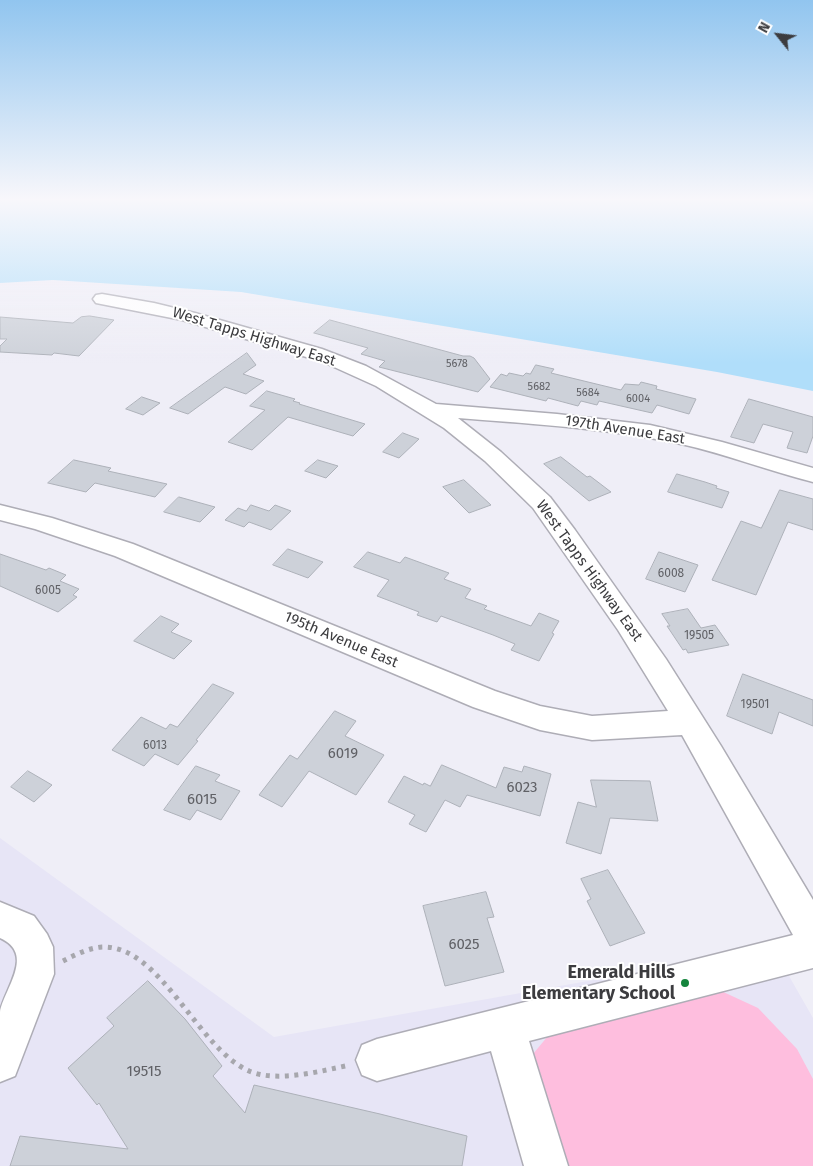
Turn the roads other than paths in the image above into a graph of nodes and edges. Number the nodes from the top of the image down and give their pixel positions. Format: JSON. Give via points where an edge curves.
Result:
{"nodes":[{"id":1,"x":102,"y":299,"type":"dead end"},
{"id":2,"x":432,"y":410,"type":"junction"},
{"id":3,"x":813,"y":475,"type":"edge"},
{"id":4,"x":0,"y":512,"type":"edge"},
{"id":5,"x":689,"y":722,"type":"junction"},
{"id":6,"x":0,"y":920,"type":"edge"},
{"id":7,"x":810,"y":929,"type":"edge"},
{"id":8,"x":505,"y":1028,"type":"junction"},
{"id":9,"x":377,"y":1060,"type":"road end"},
{"id":10,"x":0,"y":1061,"type":"edge"},
{"id":11,"x":546,"y":1166,"type":"edge"}],
"edges":[{"from":1,"to":2,"type":"street","name":"West Tapps Highway East","via":[[154,308],[296,348],[358,370]]},
{"from":2,"to":3,"type":"street","name":"197th Avenue East","via":[[640,430],[700,442]]},
{"from":2,"to":5,"type":"street","name":"West Tapps Highway East","via":[[503,466],[547,510],[635,632]]},
{"from":4,"to":5,"type":"street","name":"195th Avenue East","via":[[124,550],[484,699],[540,718],[592,728]]},
{"from":5,"to":7,"type":"street","name":"West Tapps Highway East"},
{"from":6,"to":10,"type":"street","via":[[21,930],[34,947],[35,974]]},
{"from":7,"to":8,"type":"street"},
{"from":8,"to":9,"type":"street"},
{"from":8,"to":11,"type":"street"}]}
